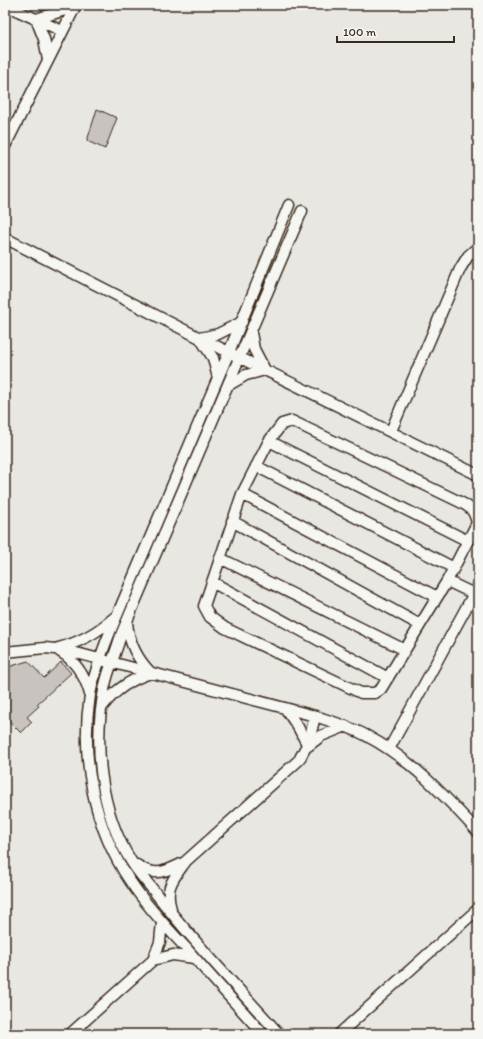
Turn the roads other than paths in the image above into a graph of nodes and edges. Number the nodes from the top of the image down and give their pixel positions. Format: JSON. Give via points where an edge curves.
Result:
{"nodes":[{"id":1,"x":5,"y":5,"type":"edge"},
{"id":2,"x":76,"y":6,"type":"edge"},
{"id":3,"x":36,"y":19,"type":"junction"},
{"id":4,"x":62,"y":31,"type":"junction"},
{"id":5,"x":48,"y":60,"type":"junction"},
{"id":6,"x":5,"y":146,"type":"edge"},
{"id":7,"x":289,"y":205,"type":"dead end"},
{"id":8,"x":302,"y":211,"type":"dead end"},
{"id":9,"x":5,"y":238,"type":"edge"},
{"id":10,"x":478,"y":247,"type":"edge"},
{"id":11,"x":242,"y":322,"type":"junction"},
{"id":12,"x":251,"y":333,"type":"junction"},
{"id":13,"x":200,"y":338,"type":"junction"},
{"id":14,"x":229,"y":352,"type":"junction"},
{"id":15,"x":240,"y":358,"type":"junction"},
{"id":16,"x":265,"y":370,"type":"junction"},
{"id":17,"x":218,"y":378,"type":"junction"},
{"id":18,"x":229,"y":385,"type":"junction"},
{"id":19,"x":391,"y":431,"type":"junction"},
{"id":20,"x":269,"y":441,"type":"junction"},
{"id":21,"x":256,"y":466,"type":"junction"},
{"id":22,"x":478,"y":475,"type":"edge"},
{"id":23,"x":242,"y":494,"type":"junction"},
{"id":24,"x":232,"y":521,"type":"junction"},
{"id":25,"x":468,"y":541,"type":"junction"},
{"id":26,"x":220,"y":558,"type":"junction"},
{"id":27,"x":454,"y":568,"type":"junction"},
{"id":28,"x":447,"y":581,"type":"junction"},
{"id":29,"x":212,"y":582,"type":"junction"},
{"id":30,"x":476,"y":590,"type":"edge"},
{"id":31,"x":437,"y":597,"type":"junction"},
{"id":32,"x":118,"y":614,"type":"junction"},
{"id":33,"x":127,"y":622,"type":"junction"},
{"id":34,"x":420,"y":626,"type":"junction"},
{"id":35,"x":56,"y":649,"type":"junction"},
{"id":36,"x":405,"y":650,"type":"junction"},
{"id":37,"x":5,"y":652,"type":"edge"},
{"id":38,"x":100,"y":659,"type":"junction"},
{"id":39,"x":112,"y":663,"type":"junction"},
{"id":40,"x":151,"y":673,"type":"junction"},
{"id":41,"x":388,"y":678,"type":"junction"},
{"id":42,"x":90,"y":694,"type":"junction"},
{"id":43,"x":285,"y":708,"type":"junction"},
{"id":44,"x":101,"y":709,"type":"junction"},
{"id":45,"x":315,"y":716,"type":"junction"},
{"id":46,"x":346,"y":726,"type":"junction"},
{"id":47,"x":308,"y":746,"type":"junction"},
{"id":48,"x":389,"y":749,"type":"junction"},
{"id":49,"x":478,"y":832,"type":"edge"},
{"id":50,"x":131,"y":861,"type":"junction"},
{"id":51,"x":186,"y":862,"type":"junction"},
{"id":52,"x":478,"y":910,"type":"edge"},
{"id":53,"x":172,"y":914,"type":"junction"},
{"id":54,"x":162,"y":922,"type":"junction"},
{"id":55,"x":194,"y":958,"type":"junction"},
{"id":56,"x":153,"y":960,"type":"junction"},
{"id":57,"x":70,"y":1034,"type":"edge"},
{"id":58,"x":263,"y":1034,"type":"edge"},
{"id":59,"x":279,"y":1034,"type":"edge"},
{"id":60,"x":339,"y":1034,"type":"edge"}],
"edges":[{"from":1,"to":3,"type":"lane"},
{"from":2,"to":3,"type":"lane"},
{"from":2,"to":4,"type":"lane"},
{"from":3,"to":4,"type":"lane"},
{"from":3,"to":5,"type":"lane","via":[[44,39]]},
{"from":4,"to":5,"type":"lane"},
{"from":5,"to":6,"type":"lane"},
{"from":7,"to":11,"type":"lane"},
{"from":8,"to":12,"type":"lane"},
{"from":9,"to":13,"type":"lane"},
{"from":10,"to":19,"type":"lane","via":[[468,256],[460,269]]},
{"from":11,"to":13,"type":"lane","via":[[222,332]]},
{"from":11,"to":14,"type":"lane"},
{"from":12,"to":15,"type":"lane"},
{"from":12,"to":16,"type":"lane","via":[[257,356]]},
{"from":13,"to":14,"type":"lane"},
{"from":13,"to":17,"type":"lane","via":[[213,358]]},
{"from":14,"to":15,"type":"lane"},
{"from":14,"to":17,"type":"lane"},
{"from":15,"to":16,"type":"lane"},
{"from":15,"to":18,"type":"lane"},
{"from":16,"to":18,"type":"lane","via":[[246,375]]},
{"from":16,"to":19,"type":"lane"},
{"from":17,"to":32,"type":"lane"},
{"from":18,"to":33,"type":"lane"},
{"from":19,"to":22,"type":"lane"},
{"from":20,"to":21,"type":"lane"},
{"from":20,"to":25,"type":"lane"},
{"from":20,"to":25,"type":"lane","via":[[282,424],[292,421],[458,501],[475,513],[477,523]]},
{"from":21,"to":23,"type":"lane"},
{"from":21,"to":27,"type":"lane"},
{"from":23,"to":24,"type":"lane"},
{"from":23,"to":31,"type":"lane"},
{"from":24,"to":26,"type":"lane"},
{"from":24,"to":34,"type":"lane"},
{"from":25,"to":27,"type":"lane"},
{"from":26,"to":29,"type":"lane"},
{"from":26,"to":36,"type":"lane"},
{"from":27,"to":28,"type":"lane"},
{"from":28,"to":30,"type":"lane"},
{"from":28,"to":31,"type":"lane"},
{"from":29,"to":41,"type":"lane"},
{"from":29,"to":41,"type":"lane","via":[[204,606],[210,617],[225,628],[361,693],[375,693]]},
{"from":30,"to":48,"type":"lane"},
{"from":31,"to":34,"type":"lane"},
{"from":32,"to":35,"type":"lane","via":[[85,638]]},
{"from":32,"to":38,"type":"lane"},
{"from":33,"to":39,"type":"lane"},
{"from":33,"to":40,"type":"lane","via":[[134,651]]},
{"from":34,"to":36,"type":"lane"},
{"from":35,"to":37,"type":"lane"},
{"from":35,"to":38,"type":"lane"},
{"from":35,"to":42,"type":"lane","via":[[70,658],[78,668],[85,678]]},
{"from":36,"to":41,"type":"lane"},
{"from":38,"to":39,"type":"lane"},
{"from":38,"to":42,"type":"lane"},
{"from":39,"to":40,"type":"lane"},
{"from":39,"to":44,"type":"lane"},
{"from":40,"to":43,"type":"lane"},
{"from":40,"to":44,"type":"lane","via":[[123,686]]},
{"from":42,"to":54,"type":"lane","via":[[87,721],[88,754],[99,817],[128,880]]},
{"from":43,"to":45,"type":"lane"},
{"from":43,"to":47,"type":"lane"},
{"from":44,"to":50,"type":"lane","via":[[99,750],[105,794],[113,823]]},
{"from":45,"to":46,"type":"lane"},
{"from":45,"to":47,"type":"lane"},
{"from":46,"to":47,"type":"lane","via":[[321,736]]},
{"from":46,"to":48,"type":"lane"},
{"from":47,"to":51,"type":"lane","via":[[293,766]]},
{"from":48,"to":49,"type":"lane","via":[[437,787]]},
{"from":50,"to":51,"type":"lane","via":[[156,873],[165,872]]},
{"from":50,"to":53,"type":"lane"},
{"from":51,"to":53,"type":"lane","via":[[168,891]]},
{"from":52,"to":60,"type":"lane"},
{"from":53,"to":59,"type":"lane"},
{"from":54,"to":55,"type":"lane"},
{"from":54,"to":56,"type":"lane","via":[[160,942]]},
{"from":55,"to":56,"type":"lane","via":[[173,955]]},
{"from":55,"to":58,"type":"lane"},
{"from":56,"to":57,"type":"lane"}]}
